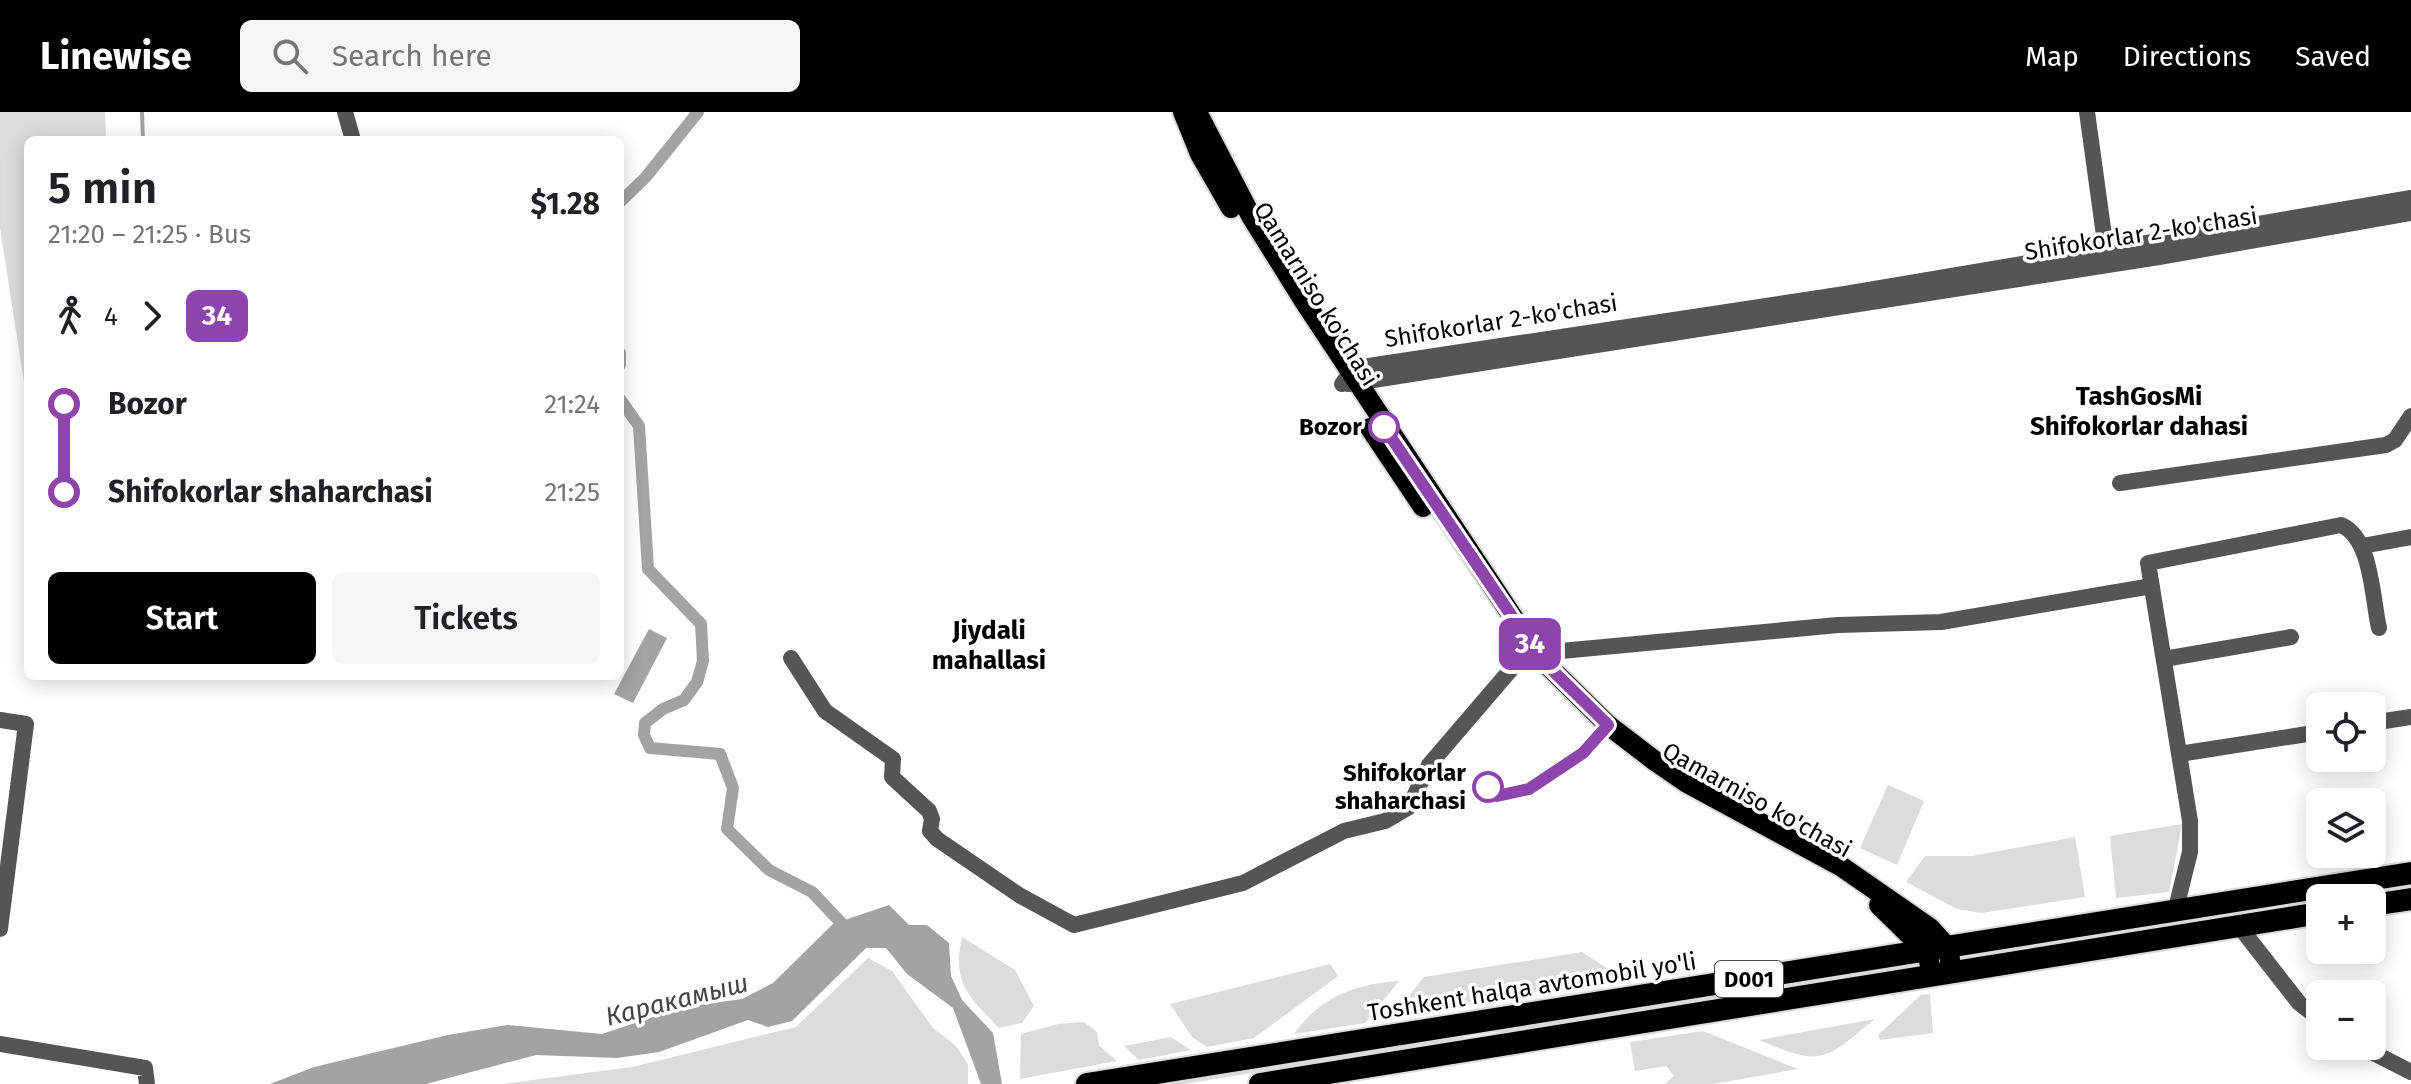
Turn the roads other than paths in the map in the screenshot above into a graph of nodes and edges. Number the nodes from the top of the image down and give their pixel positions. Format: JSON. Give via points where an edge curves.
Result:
{"nodes":[{"id":1,"x":345,"y":112,"type":"edge"},
{"id":2,"x":1183,"y":112,"type":"edge"},
{"id":3,"x":1197,"y":112,"type":"edge"},
{"id":4,"x":2087,"y":112,"type":"edge"},
{"id":5,"x":352,"y":136,"type":"edge"},
{"id":6,"x":2411,"y":198,"type":"edge"},
{"id":7,"x":2411,"y":213,"type":"edge"},
{"id":8,"x":2106,"y":250,"type":"junction"},
{"id":9,"x":1351,"y":380,"type":"junction"},
{"id":10,"x":2411,"y":416,"type":"edge"},
{"id":11,"x":2120,"y":483,"type":"dead end"},
{"id":12,"x":2411,"y":537,"type":"edge"},
{"id":13,"x":2362,"y":546,"type":"junction"},
{"id":14,"x":2152,"y":586,"type":"junction"},
{"id":15,"x":2379,"y":628,"type":"dead end"},
{"id":16,"x":2291,"y":637,"type":"dead end"},
{"id":17,"x":1531,"y":655,"type":"junction"},
{"id":18,"x":791,"y":658,"type":"dead end"},
{"id":19,"x":2164,"y":659,"type":"junction"},
{"id":20,"x":2411,"y":717,"type":"edge"},
{"id":21,"x":0,"y":720,"type":"edge"},
{"id":22,"x":2386,"y":721,"type":"edge"},
{"id":23,"x":2306,"y":734,"type":"edge"},
{"id":24,"x":2179,"y":754,"type":"junction"},
{"id":25,"x":2411,"y":873,"type":"edge"},
{"id":26,"x":2411,"y":899,"type":"edge"},
{"id":27,"x":2386,"y":903,"type":"edge"},
{"id":28,"x":2175,"y":912,"type":"junction"},
{"id":29,"x":2306,"y":915,"type":"edge"},
{"id":30,"x":2098,"y":924,"type":"junction"},
{"id":31,"x":2239,"y":926,"type":"junction"},
{"id":32,"x":0,"y":929,"type":"edge"},
{"id":33,"x":2179,"y":936,"type":"junction"},
{"id":34,"x":2102,"y":949,"type":"junction"},
{"id":35,"x":1938,"y":950,"type":"junction"},
{"id":36,"x":1942,"y":974,"type":"junction"},
{"id":37,"x":2306,"y":1008,"type":"edge"},
{"id":38,"x":1480,"y":1021,"type":"junction"},
{"id":39,"x":0,"y":1044,"type":"edge"},
{"id":40,"x":1485,"y":1048,"type":"junction"},
{"id":41,"x":2386,"y":1059,"type":"edge"},
{"id":42,"x":2411,"y":1072,"type":"edge"},
{"id":43,"x":146,"y":1076,"type":"edge"},
{"id":44,"x":1087,"y":1084,"type":"edge"},
{"id":45,"x":1260,"y":1084,"type":"edge"}],
"edges":[{"from":1,"to":5,"type":"street"},
{"from":2,"to":9,"type":"main road","name":"Qamarniso ko'chasi","via":[[1205,165]]},
{"from":3,"to":9,"type":"main road","name":"Qamarniso ko'chasi","via":[[1251,216]]},
{"from":4,"to":8,"type":"street"},
{"from":6,"to":8,"type":"street","name":"Shifokorlar 2-ko'chasi"},
{"from":7,"to":9,"type":"street","name":"Shifokorlar 2-ko'chasi","via":[[2159,257]]},
{"from":8,"to":9,"type":"street","name":"Shifokorlar 2-ko'chasi","via":[[1385,363]]},
{"from":9,"to":17,"type":"main road","name":"Qamarniso ko'chasi","via":[[1399,475]]},
{"from":10,"to":11,"type":"street","via":[[2386,445]]},
{"from":12,"to":13,"type":"street"},
{"from":13,"to":14,"type":"street","via":[[2341,525],[2148,563]]},
{"from":13,"to":15,"type":"street"},
{"from":14,"to":17,"type":"street","via":[[1941,622],[1838,625]]},
{"from":14,"to":19,"type":"street"},
{"from":16,"to":19,"type":"street"},
{"from":17,"to":18,"type":"street","via":[[1429,765],[1409,807],[1370,826],[1344,831],[1243,883],[1074,925],[937,839],[930,831],[929,811],[892,777],[893,759],[825,711]]},
{"from":17,"to":35,"type":"main road","name":"Qamarniso ko'chasi","via":[[1605,729],[1687,783],[1842,867],[1930,928]]},
{"from":19,"to":24,"type":"street"},
{"from":20,"to":22,"type":"street"},
{"from":21,"to":32,"type":"street","via":[[26,724]]},
{"from":23,"to":24,"type":"street"},
{"from":24,"to":28,"type":"street","via":[[2190,852]]},
{"from":25,"to":28,"type":"highway","name":"Toshkent halqa avtomobil yo'li","number":"D001"},
{"from":26,"to":27,"type":"highway"},
{"from":28,"to":30,"type":"highway","name":"Toshkent halqa avtomobil yo'li","number":"D001"},
{"from":28,"to":33,"type":"highway"},
{"from":29,"to":31,"type":"highway","number":"D001"},
{"from":30,"to":34,"type":"highway"},
{"from":30,"to":35,"type":"highway","name":"Toshkent halqa avtomobil yo'li","number":"D001"},
{"from":31,"to":33,"type":"highway","number":"D001"},
{"from":31,"to":37,"type":"street"},
{"from":33,"to":34,"type":"highway","number":"D001"},
{"from":34,"to":36,"type":"highway","number":"D001"},
{"from":35,"to":36,"type":"main road"},
{"from":35,"to":38,"type":"highway","name":"Toshkent halqa avtomobil yo'li","number":"D001"},
{"from":36,"to":40,"type":"highway","number":"D001"},
{"from":38,"to":40,"type":"highway"},
{"from":38,"to":44,"type":"highway","name":"Toshkent halqa avtomobil yo'li","number":"D001"},
{"from":39,"to":43,"type":"street"},
{"from":40,"to":45,"type":"highway","number":"D001"},
{"from":41,"to":42,"type":"street"}]}
